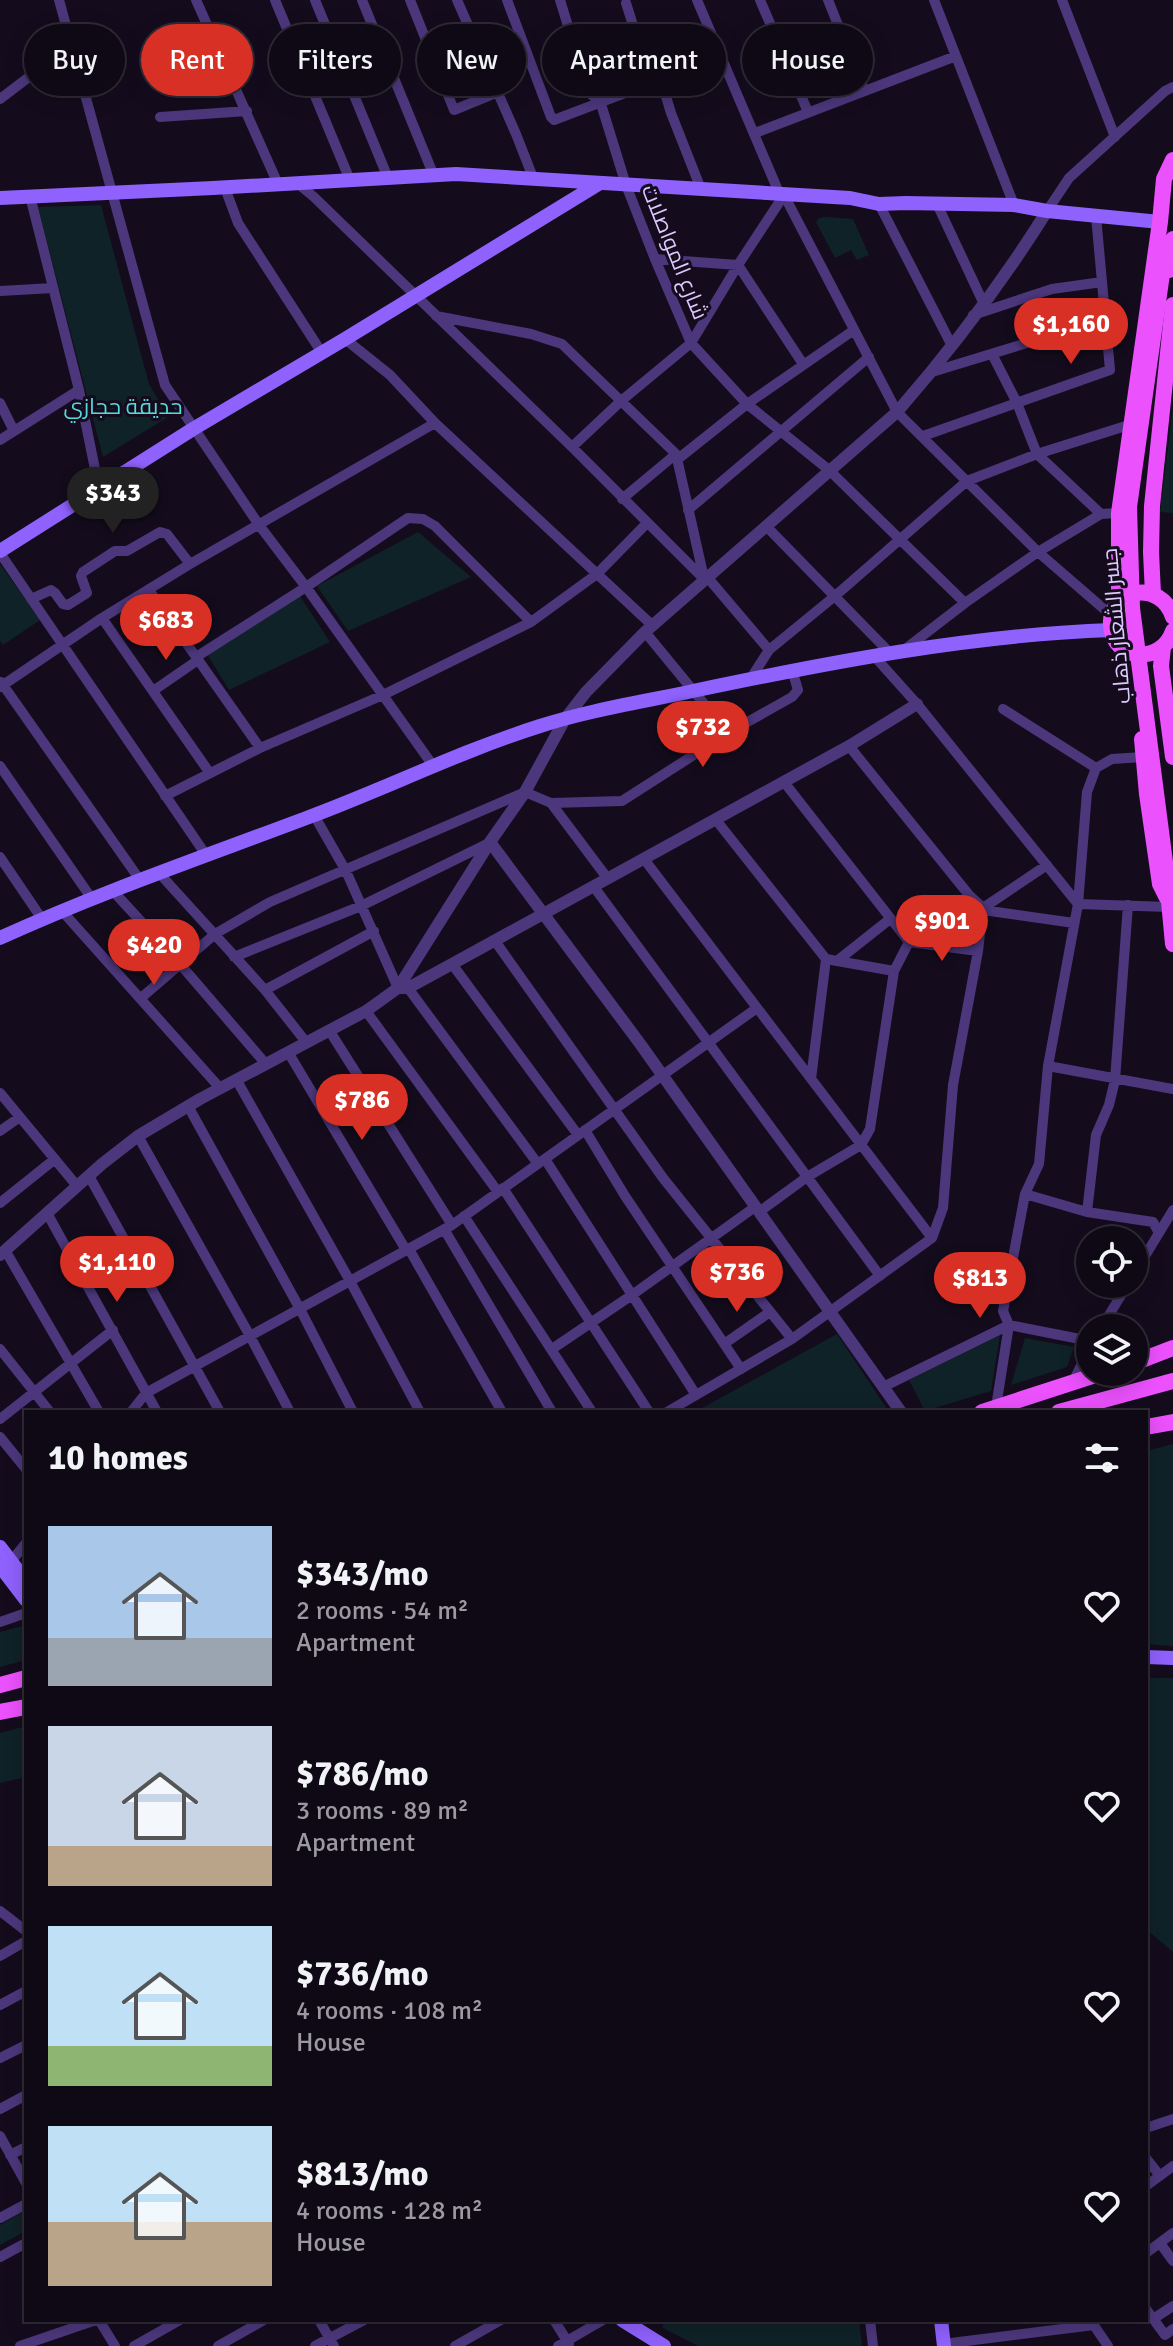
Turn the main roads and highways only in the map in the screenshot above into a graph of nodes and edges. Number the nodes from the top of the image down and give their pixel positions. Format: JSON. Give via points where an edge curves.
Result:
{"nodes":[{"id":1,"x":1173,"y":162,"type":"edge"},
{"id":2,"x":600,"y":182,"type":"junction"},
{"id":3,"x":0,"y":198,"type":"edge"},
{"id":4,"x":1160,"y":222,"type":"junction"},
{"id":5,"x":1173,"y":239,"type":"edge"},
{"id":6,"x":1166,"y":268,"type":"junction"},
{"id":7,"x":1173,"y":305,"type":"edge"},
{"id":8,"x":0,"y":552,"type":"edge"},
{"id":9,"x":1153,"y":594,"type":"junction"},
{"id":10,"x":1114,"y":616,"type":"junction"},
{"id":11,"x":1173,"y":617,"type":"edge"},
{"id":12,"x":1173,"y":631,"type":"edge"},
{"id":13,"x":1163,"y":647,"type":"junction"},
{"id":14,"x":1130,"y":652,"type":"junction"},
{"id":15,"x":1170,"y":710,"type":"edge"},
{"id":16,"x":1173,"y":750,"type":"edge"},
{"id":17,"x":1173,"y":757,"type":"edge"},
{"id":18,"x":1173,"y":859,"type":"edge"},
{"id":19,"x":1168,"y":897,"type":"junction"},
{"id":20,"x":0,"y":938,"type":"edge"},
{"id":21,"x":1173,"y":944,"type":"edge"},
{"id":22,"x":1173,"y":1348,"type":"edge"},
{"id":23,"x":1148,"y":1358,"type":"edge"},
{"id":24,"x":1076,"y":1381,"type":"edge"},
{"id":25,"x":1173,"y":1381,"type":"edge"},
{"id":26,"x":1173,"y":1392,"type":"edge"},
{"id":27,"x":989,"y":1410,"type":"edge"},
{"id":28,"x":1066,"y":1410,"type":"edge"},
{"id":29,"x":1107,"y":1410,"type":"edge"},
{"id":30,"x":1173,"y":1422,"type":"edge"},
{"id":31,"x":1148,"y":1427,"type":"edge"},
{"id":32,"x":0,"y":1547,"type":"edge"},
{"id":33,"x":4,"y":1568,"type":"edge"},
{"id":34,"x":24,"y":1580,"type":"edge"},
{"id":35,"x":24,"y":1597,"type":"edge"},
{"id":36,"x":1148,"y":1657,"type":"edge"},
{"id":37,"x":1173,"y":1658,"type":"edge"},
{"id":38,"x":24,"y":1679,"type":"edge"},
{"id":39,"x":0,"y":1685,"type":"edge"},
{"id":40,"x":24,"y":1707,"type":"edge"},
{"id":41,"x":0,"y":1712,"type":"edge"},
{"id":42,"x":630,"y":2322,"type":"edge"},
{"id":43,"x":941,"y":2322,"type":"edge"},
{"id":44,"x":944,"y":2345,"type":"edge"},
{"id":45,"x":664,"y":2346,"type":"edge"}],
"edges":[{"from":1,"to":4,"type":"main road","via":[[1164,179]]},
{"from":1,"to":6,"type":"main road"},
{"from":2,"to":3,"type":"main road","via":[[456,174]]},
{"from":2,"to":4,"type":"main road","via":[[879,204],[1014,205]]},
{"from":2,"to":8,"type":"main road"},
{"from":4,"to":10,"type":"main road","via":[[1119,513]]},
{"from":5,"to":6,"type":"main road"},
{"from":6,"to":18,"type":"main road","via":[[1139,507],[1143,615]]},
{"from":6,"to":19,"type":"main road","name":"جسر الشعار ذهاب","bridge":true,"via":[[1129,507],[1129,563]]},
{"from":7,"to":9,"type":"main road","via":[[1152,506]]},
{"from":9,"to":10,"type":"main road","via":[[1135,593]]},
{"from":9,"to":11,"type":"main road","via":[[1168,604]]},
{"from":10,"to":14,"type":"main road","via":[[1118,643]]},
{"from":10,"to":20,"type":"main road","via":[[1008,638],[792,670],[565,719]]},
{"from":12,"to":13,"type":"main road"},
{"from":13,"to":14,"type":"main road","via":[[1151,654]]},
{"from":13,"to":15,"type":"main road","via":[[1161,666]]},
{"from":14,"to":19,"type":"main road","via":[[1160,884]]},
{"from":15,"to":16,"type":"main road"},
{"from":16,"to":17,"type":"main road"},
{"from":19,"to":21,"type":"main road"},
{"from":22,"to":23,"type":"main road"},
{"from":24,"to":27,"type":"main road"},
{"from":25,"to":28,"type":"main road"},
{"from":26,"to":29,"type":"main road"},
{"from":30,"to":31,"type":"main road"},
{"from":32,"to":33,"type":"main road"},
{"from":33,"to":34,"type":"main road"},
{"from":33,"to":35,"type":"main road"},
{"from":36,"to":37,"type":"main road"},
{"from":38,"to":39,"type":"main road"},
{"from":40,"to":41,"type":"main road"},
{"from":42,"to":45,"type":"main road"},
{"from":43,"to":44,"type":"main road"}]}
